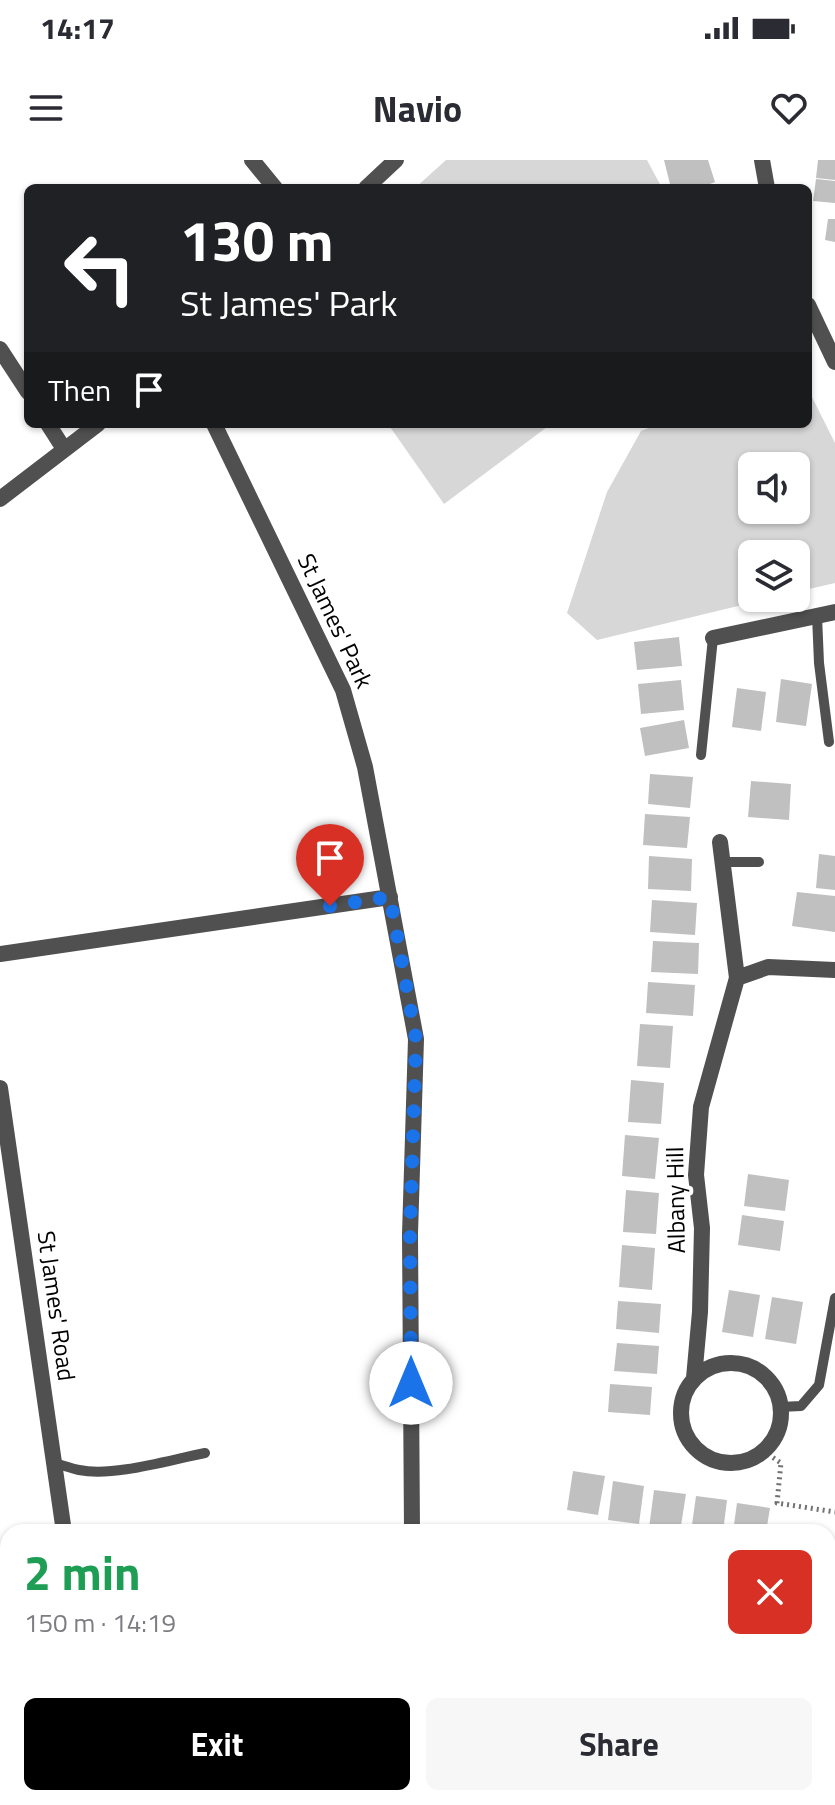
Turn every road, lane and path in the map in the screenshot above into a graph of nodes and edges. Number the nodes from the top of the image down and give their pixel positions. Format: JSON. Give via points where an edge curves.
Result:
{"nodes":[{"id":1,"x":252,"y":160,"type":"edge"},
{"id":2,"x":396,"y":160,"type":"edge"},
{"id":3,"x":762,"y":160,"type":"edge"},
{"id":4,"x":272,"y":184,"type":"edge"},
{"id":5,"x":370,"y":184,"type":"edge"},
{"id":6,"x":766,"y":184,"type":"edge"},
{"id":7,"x":812,"y":313,"type":"edge"},
{"id":8,"x":0,"y":349,"type":"edge"},
{"id":9,"x":835,"y":362,"type":"edge"},
{"id":10,"x":24,"y":386,"type":"edge"},
{"id":11,"x":51,"y":428,"type":"edge"},
{"id":12,"x":93,"y":428,"type":"edge"},
{"id":13,"x":216,"y":428,"type":"edge"},
{"id":14,"x":64,"y":449,"type":"junction"},
{"id":15,"x":0,"y":499,"type":"edge"},
{"id":16,"x":835,"y":612,"type":"edge"},
{"id":17,"x":817,"y":616,"type":"junction"},
{"id":18,"x":713,"y":638,"type":"joint"},
{"id":19,"x":829,"y":742,"type":"dead end"},
{"id":20,"x":701,"y":755,"type":"dead end"},
{"id":21,"x":720,"y":842,"type":"dead end"},
{"id":22,"x":723,"y":862,"type":"junction"},
{"id":23,"x":759,"y":862,"type":"dead end"},
{"id":24,"x":390,"y":897,"type":"junction"},
{"id":25,"x":0,"y":954,"type":"edge"},
{"id":26,"x":835,"y":970,"type":"edge"},
{"id":27,"x":737,"y":978,"type":"junction"},
{"id":28,"x":0,"y":1088,"type":"edge"},
{"id":29,"x":835,"y":1298,"type":"edge"},
{"id":30,"x":694,"y":1378,"type":"junction"},
{"id":31,"x":780,"y":1407,"type":"junction"},
{"id":32,"x":763,"y":1451,"type":"junction"},
{"id":33,"x":205,"y":1453,"type":"dead end"},
{"id":34,"x":54,"y":1463,"type":"junction"},
{"id":35,"x":835,"y":1512,"type":"edge"},
{"id":36,"x":63,"y":1524,"type":"edge"},
{"id":37,"x":412,"y":1524,"type":"edge"}],
"edges":[{"from":1,"to":4,"type":"street"},
{"from":2,"to":5,"type":"street"},
{"from":3,"to":6,"type":"street"},
{"from":7,"to":9,"type":"street"},
{"from":8,"to":10,"type":"street"},
{"from":11,"to":14,"type":"street"},
{"from":12,"to":14,"type":"street"},
{"from":13,"to":24,"type":"street","name":"St James' Park","via":[[343,690],[365,767]]},
{"from":14,"to":15,"type":"street"},
{"from":16,"to":17,"type":"street"},
{"from":17,"to":18,"type":"street"},
{"from":17,"to":19,"type":"lane"},
{"from":18,"to":20,"type":"lane"},
{"from":21,"to":22,"type":"street","name":"Albany Hill"},
{"from":22,"to":23,"type":"lane"},
{"from":22,"to":27,"type":"street","name":"Albany Hill"},
{"from":24,"to":25,"type":"street"},
{"from":24,"to":37,"type":"street","name":"St James' Park","via":[[416,1039],[410,1234]]},
{"from":26,"to":27,"type":"street","via":[[768,967]]},
{"from":27,"to":30,"type":"street","name":"Albany Hill","via":[[701,1107],[696,1175],[702,1228],[700,1312]]},
{"from":28,"to":34,"type":"street","name":"St James' Road"},
{"from":29,"to":31,"type":"lane","via":[[819,1385],[801,1406]]},
{"from":30,"to":31,"type":"street","via":[[723,1364],[754,1369],[776,1392]]},
{"from":30,"to":32,"type":"street","name":"Albany Hill","via":[[685,1392],[682,1425],[701,1453],[732,1463]]},
{"from":31,"to":32,"type":"street","via":[[774,1438]]},
{"from":32,"to":35,"type":"path","via":[[781,1463],[777,1503]]},
{"from":33,"to":34,"type":"lane","via":[[102,1471]]},
{"from":34,"to":36,"type":"street","name":"St James' Road"}]}
